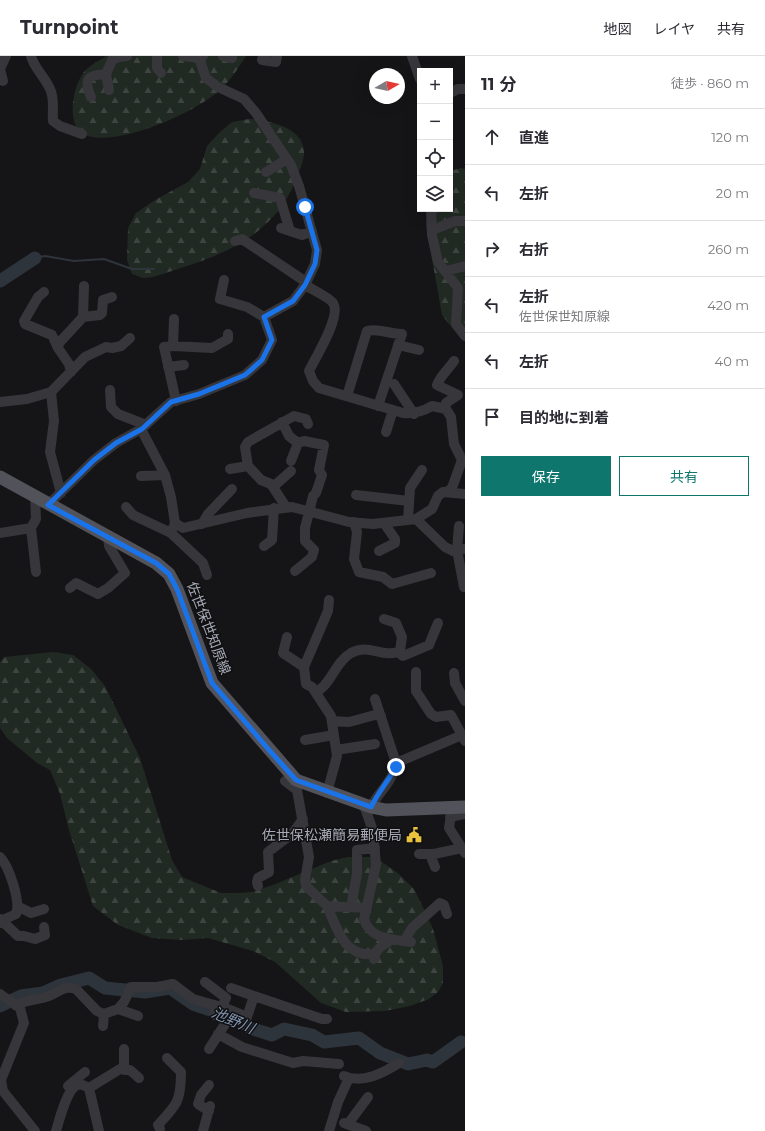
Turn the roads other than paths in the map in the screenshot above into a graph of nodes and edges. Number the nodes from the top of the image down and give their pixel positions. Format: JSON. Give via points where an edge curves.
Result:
{"nodes":[{"id":1,"x":6,"y":56,"type":"edge"},
{"id":2,"x":31,"y":56,"type":"edge"},
{"id":3,"x":127,"y":56,"type":"edge"},
{"id":4,"x":157,"y":56,"type":"edge"},
{"id":5,"x":183,"y":56,"type":"edge"},
{"id":6,"x":263,"y":56,"type":"edge"},
{"id":7,"x":277,"y":56,"type":"edge"},
{"id":8,"x":412,"y":56,"type":"edge"},
{"id":9,"x":201,"y":57,"type":"edge"},
{"id":10,"x":417,"y":70,"type":"edge"},
{"id":11,"x":161,"y":73,"type":"dead end"},
{"id":12,"x":106,"y":74,"type":"junction"},
{"id":13,"x":3,"y":81,"type":"dead end"},
{"id":14,"x":465,"y":89,"type":"edge"},
{"id":15,"x":108,"y":90,"type":"dead end"},
{"id":16,"x":453,"y":92,"type":"edge"},
{"id":17,"x":91,"y":97,"type":"dead end"},
{"id":18,"x":82,"y":134,"type":"dead end"},
{"id":19,"x":287,"y":159,"type":"junction"},
{"id":20,"x":266,"y":172,"type":"dead end"},
{"id":21,"x":254,"y":193,"type":"dead end"},
{"id":22,"x":431,"y":212,"type":"edge"},
{"id":23,"x":465,"y":220,"type":"edge"},
{"id":24,"x":432,"y":230,"type":"junction"},
{"id":25,"x":312,"y":231,"type":"junction"},
{"id":26,"x":235,"y":241,"type":"dead end"},
{"id":27,"x":465,"y":266,"type":"edge"},
{"id":28,"x":446,"y":271,"type":"junction"},
{"id":29,"x":224,"y":280,"type":"dead end"},
{"id":30,"x":306,"y":283,"type":"junction"},
{"id":31,"x":84,"y":286,"type":"dead end"},
{"id":32,"x":44,"y":292,"type":"dead end"},
{"id":33,"x":461,"y":295,"type":"edge"},
{"id":34,"x":112,"y":297,"type":"dead end"},
{"id":35,"x":83,"y":317,"type":"junction"},
{"id":36,"x":264,"y":317,"type":"junction"},
{"id":37,"x":174,"y":319,"type":"dead end"},
{"id":38,"x":228,"y":334,"type":"dead end"},
{"id":39,"x":465,"y":336,"type":"edge"},
{"id":40,"x":130,"y":338,"type":"dead end"},
{"id":41,"x":398,"y":345,"type":"junction"},
{"id":42,"x":173,"y":346,"type":"junction"},
{"id":43,"x":58,"y":348,"type":"junction"},
{"id":44,"x":419,"y":350,"type":"dead end"},
{"id":45,"x":454,"y":361,"type":"dead end"},
{"id":46,"x":184,"y":365,"type":"dead end"},
{"id":47,"x":168,"y":367,"type":"junction"},
{"id":48,"x":71,"y":372,"type":"junction"},
{"id":49,"x":394,"y":384,"type":"dead end"},
{"id":50,"x":110,"y":390,"type":"dead end"},
{"id":51,"x":51,"y":392,"type":"junction"},
{"id":52,"x":347,"y":396,"type":"junction"},
{"id":53,"x":462,"y":397,"type":"edge"},
{"id":54,"x":176,"y":401,"type":"junction"},
{"id":55,"x":0,"y":402,"type":"edge"},
{"id":56,"x":378,"y":406,"type":"junction"},
{"id":57,"x":445,"y":409,"type":"junction"},
{"id":58,"x":393,"y":410,"type":"junction"},
{"id":59,"x":414,"y":414,"type":"junction"},
{"id":60,"x":282,"y":422,"type":"junction"},
{"id":61,"x":308,"y":424,"type":"dead end"},
{"id":62,"x":144,"y":427,"type":"junction"},
{"id":63,"x":386,"y":432,"type":"dead end"},
{"id":64,"x":298,"y":442,"type":"junction"},
{"id":65,"x":248,"y":466,"type":"junction"},
{"id":66,"x":230,"y":468,"type":"dead end"},
{"id":67,"x":422,"y":470,"type":"dead end"},
{"id":68,"x":165,"y":475,"type":"junction"},
{"id":69,"x":141,"y":476,"type":"dead end"},
{"id":70,"x":0,"y":478,"type":"edge"},
{"id":71,"x":273,"y":487,"type":"junction"},
{"id":72,"x":232,"y":489,"type":"dead end"},
{"id":73,"x":448,"y":491,"type":"junction"},
{"id":74,"x":61,"y":493,"type":"junction"},
{"id":75,"x":465,"y":494,"type":"edge"},
{"id":76,"x":356,"y":495,"type":"dead end"},
{"id":77,"x":35,"y":497,"type":"junction"},
{"id":78,"x":409,"y":501,"type":"junction"},
{"id":79,"x":48,"y":505,"type":"junction"},
{"id":80,"x":126,"y":507,"type":"dead end"},
{"id":81,"x":274,"y":508,"type":"junction"},
{"id":82,"x":286,"y":508,"type":"junction"},
{"id":83,"x":309,"y":510,"type":"junction"},
{"id":84,"x":412,"y":520,"type":"junction"},
{"id":85,"x":354,"y":522,"type":"junction"},
{"id":86,"x":175,"y":523,"type":"junction"},
{"id":87,"x":384,"y":523,"type":"junction"},
{"id":88,"x":202,"y":524,"type":"junction"},
{"id":89,"x":459,"y":526,"type":"dead end"},
{"id":90,"x":31,"y":528,"type":"junction"},
{"id":91,"x":170,"y":533,"type":"junction"},
{"id":92,"x":0,"y":534,"type":"edge"},
{"id":93,"x":108,"y":537,"type":"junction"},
{"id":94,"x":264,"y":546,"type":"dead end"},
{"id":95,"x":461,"y":550,"type":"edge"},
{"id":96,"x":379,"y":551,"type":"dead end"},
{"id":97,"x":295,"y":571,"type":"dead end"},
{"id":98,"x":36,"y":572,"type":"dead end"},
{"id":99,"x":431,"y":573,"type":"dead end"},
{"id":100,"x":207,"y":575,"type":"dead end"},
{"id":101,"x":82,"y":577,"type":"dead end"},
{"id":102,"x":464,"y":587,"type":"dead end"},
{"id":103,"x":70,"y":588,"type":"dead end"},
{"id":104,"x":98,"y":594,"type":"junction"},
{"id":105,"x":328,"y":600,"type":"dead end"},
{"id":106,"x":384,"y":619,"type":"dead end"},
{"id":107,"x":438,"y":623,"type":"dead end"},
{"id":108,"x":287,"y":637,"type":"dead end"},
{"id":109,"x":398,"y":652,"type":"junction"},
{"id":110,"x":304,"y":667,"type":"junction"},
{"id":111,"x":416,"y":672,"type":"dead end"},
{"id":112,"x":454,"y":673,"type":"dead end"},
{"id":113,"x":316,"y":692,"type":"junction"},
{"id":114,"x":375,"y":699,"type":"dead end"},
{"id":115,"x":465,"y":701,"type":"edge"},
{"id":116,"x":381,"y":716,"type":"junction"},
{"id":117,"x":332,"y":721,"type":"junction"},
{"id":118,"x":334,"y":735,"type":"junction"},
{"id":119,"x":463,"y":738,"type":"edge"},
{"id":120,"x":305,"y":740,"type":"dead end"},
{"id":121,"x":375,"y":744,"type":"dead end"},
{"id":122,"x":336,"y":750,"type":"junction"},
{"id":123,"x":396,"y":763,"type":"junction"},
{"id":124,"x":285,"y":781,"type":"dead end"},
{"id":125,"x":297,"y":785,"type":"junction"},
{"id":126,"x":327,"y":792,"type":"junction"},
{"id":127,"x":368,"y":806,"type":"junction"},
{"id":128,"x":456,"y":811,"type":"edge"},
{"id":129,"x":465,"y":814,"type":"edge"},
{"id":130,"x":303,"y":819,"type":"junction"},
{"id":131,"x":374,"y":848,"type":"junction"},
{"id":132,"x":463,"y":850,"type":"edge"},
{"id":133,"x":419,"y":854,"type":"dead end"},
{"id":134,"x":430,"y":854,"type":"junction"},
{"id":135,"x":0,"y":857,"type":"edge"},
{"id":136,"x":435,"y":868,"type":"dead end"},
{"id":137,"x":258,"y":886,"type":"dead end"},
{"id":138,"x":327,"y":906,"type":"junction"},
{"id":139,"x":19,"y":907,"type":"junction"},
{"id":140,"x":351,"y":907,"type":"junction"},
{"id":141,"x":367,"y":908,"type":"junction"},
{"id":142,"x":44,"y":909,"type":"dead end"},
{"id":143,"x":447,"y":914,"type":"dead end"},
{"id":144,"x":0,"y":921,"type":"edge"},
{"id":145,"x":44,"y":927,"type":"dead end"},
{"id":146,"x":393,"y":939,"type":"junction"},
{"id":147,"x":205,"y":982,"type":"dead end"},
{"id":148,"x":231,"y":988,"type":"dead end"},
{"id":149,"x":254,"y":996,"type":"junction"},
{"id":150,"x":9,"y":1000,"type":"edge"},
{"id":151,"x":219,"y":1006,"type":"junction"},
{"id":152,"x":118,"y":1009,"type":"junction"},
{"id":153,"x":104,"y":1014,"type":"junction"},
{"id":154,"x":138,"y":1016,"type":"dead end"},
{"id":155,"x":327,"y":1019,"type":"dead end"},
{"id":156,"x":103,"y":1026,"type":"dead end"},
{"id":157,"x":218,"y":1034,"type":"junction"},
{"id":158,"x":124,"y":1049,"type":"dead end"},
{"id":159,"x":209,"y":1049,"type":"dead end"},
{"id":160,"x":167,"y":1058,"type":"dead end"},
{"id":161,"x":399,"y":1063,"type":"dead end"},
{"id":162,"x":339,"y":1064,"type":"dead end"},
{"id":163,"x":124,"y":1070,"type":"junction"},
{"id":164,"x":85,"y":1072,"type":"dead end"},
{"id":165,"x":140,"y":1078,"type":"dead end"},
{"id":166,"x":209,"y":1086,"type":"dead end"},
{"id":167,"x":89,"y":1088,"type":"junction"},
{"id":168,"x":368,"y":1097,"type":"dead end"},
{"id":169,"x":64,"y":1108,"type":"junction"},
{"id":170,"x":159,"y":1130,"type":"edge"},
{"id":171,"x":35,"y":1131,"type":"edge"},
{"id":172,"x":56,"y":1131,"type":"edge"},
{"id":173,"x":100,"y":1131,"type":"edge"},
{"id":174,"x":203,"y":1131,"type":"edge"},
{"id":175,"x":329,"y":1131,"type":"edge"},
{"id":176,"x":366,"y":1131,"type":"edge"}],
"edges":[{"from":1,"to":13,"type":"street","via":[[0,69]]},
{"from":2,"to":18,"type":"street","via":[[51,90],[53,121]]},
{"from":3,"to":12,"type":"street","via":[[113,58]]},
{"from":4,"to":11,"type":"street","via":[[157,68]]},
{"from":5,"to":9,"type":"street"},
{"from":6,"to":7,"type":"street","via":[[262,60],[276,62]]},
{"from":8,"to":10,"type":"street"},
{"from":9,"to":19,"type":"street","via":[[206,78],[218,87],[244,99]]},
{"from":12,"to":15,"type":"street"},
{"from":12,"to":17,"type":"street","via":[[92,75],[89,78],[88,90]]},
{"from":14,"to":16,"type":"street"},
{"from":19,"to":20,"type":"street"},
{"from":19,"to":25,"type":"street","via":[[299,186]]},
{"from":21,"to":25,"type":"street","via":[[280,198],[286,230],[302,235]]},
{"from":22,"to":24,"type":"street"},
{"from":23,"to":24,"type":"street"},
{"from":24,"to":28,"type":"street","via":[[438,262]]},
{"from":25,"to":30,"type":"street","via":[[317,250],[315,264]]},
{"from":26,"to":30,"type":"street","via":[[242,239]]},
{"from":27,"to":28,"type":"street"},
{"from":28,"to":33,"type":"street"},
{"from":29,"to":36,"type":"street","via":[[220,299],[247,307]]},
{"from":30,"to":36,"type":"street","via":[[293,301]]},
{"from":30,"to":52,"type":"street","via":[[333,303],[336,312],[328,334],[308,371],[319,388]]},
{"from":31,"to":35,"type":"street"},
{"from":32,"to":43,"type":"street","via":[[38,297],[24,321],[25,324],[52,335]]},
{"from":33,"to":39,"type":"street","via":[[456,324]]},
{"from":34,"to":35,"type":"street","via":[[102,300],[100,316]]},
{"from":35,"to":43,"type":"street","via":[[59,343]]},
{"from":36,"to":54,"type":"street","via":[[272,340],[262,360],[245,375]]},
{"from":37,"to":42,"type":"street"},
{"from":38,"to":42,"type":"street","via":[[228,339],[212,348]]},
{"from":40,"to":48,"type":"street","via":[[122,346],[94,351]]},
{"from":41,"to":44,"type":"street"},
{"from":41,"to":52,"type":"street","via":[[402,334],[375,329],[367,331]]},
{"from":41,"to":56,"type":"street"},
{"from":42,"to":47,"type":"street","via":[[164,347]]},
{"from":43,"to":48,"type":"street","via":[[69,364]]},
{"from":45,"to":53,"type":"street","via":[[437,385]]},
{"from":46,"to":47,"type":"street"},
{"from":47,"to":54,"type":"street"},
{"from":48,"to":51,"type":"street"},
{"from":49,"to":59,"type":"street"},
{"from":50,"to":62,"type":"street","via":[[111,407],[118,414]]},
{"from":51,"to":55,"type":"street","via":[[27,399]]},
{"from":51,"to":74,"type":"street","via":[[54,421],[50,452]]},
{"from":52,"to":56,"type":"street"},
{"from":53,"to":57,"type":"street","via":[[446,403]]},
{"from":54,"to":62,"type":"street","via":[[171,402]]},
{"from":56,"to":58,"type":"street"},
{"from":57,"to":59,"type":"street","via":[[432,406]]},
{"from":57,"to":73,"type":"street","via":[[451,416],[454,444],[462,460],[452,488]]},
{"from":58,"to":59,"type":"street"},
{"from":58,"to":63,"type":"street"},
{"from":60,"to":61,"type":"street","via":[[294,416],[306,419]]},
{"from":60,"to":64,"type":"street","via":[[289,436]]},
{"from":60,"to":65,"type":"street","via":[[248,442],[245,447]]},
{"from":62,"to":68,"type":"street"},
{"from":62,"to":74,"type":"street","via":[[116,443],[94,460]]},
{"from":64,"to":71,"type":"street","via":[[291,466]]},
{"from":64,"to":83,"type":"street","via":[[324,445],[320,470],[322,475]]},
{"from":65,"to":66,"type":"street"},
{"from":65,"to":71,"type":"street","via":[[261,480]]},
{"from":67,"to":78,"type":"street","via":[[412,483]]},
{"from":68,"to":69,"type":"street"},
{"from":68,"to":86,"type":"street"},
{"from":70,"to":77,"type":"main road","name":"佐世保世知原線"},
{"from":71,"to":82,"type":"street"},
{"from":72,"to":88,"type":"street"},
{"from":73,"to":75,"type":"street"},
{"from":73,"to":84,"type":"street","via":[[438,496],[432,509]]},
{"from":74,"to":79,"type":"street"},
{"from":76,"to":78,"type":"street"},
{"from":77,"to":79,"type":"main road","name":"佐世保世知原線"},
{"from":77,"to":90,"type":"street","via":[[36,518]]},
{"from":78,"to":84,"type":"street"},
{"from":79,"to":93,"type":"main road","name":"佐世保世知原線"},
{"from":80,"to":91,"type":"street","via":[[133,515]]},
{"from":81,"to":82,"type":"street"},
{"from":81,"to":88,"type":"street"},
{"from":81,"to":94,"type":"street","via":[[272,540]]},
{"from":82,"to":83,"type":"street"},
{"from":83,"to":85,"type":"street"},
{"from":83,"to":97,"type":"street","via":[[305,541],[314,550],[312,557]]},
{"from":84,"to":87,"type":"street"},
{"from":84,"to":95,"type":"street","via":[[445,547],[453,551]]},
{"from":85,"to":87,"type":"street"},
{"from":85,"to":99,"type":"street","via":[[357,532],[354,559],[359,572],[383,577],[392,584]]},
{"from":86,"to":88,"type":"street","via":[[183,528]]},
{"from":86,"to":91,"type":"street"},
{"from":87,"to":96,"type":"street","via":[[395,543]]},
{"from":89,"to":95,"type":"street"},
{"from":90,"to":92,"type":"street"},
{"from":90,"to":98,"type":"street"},
{"from":91,"to":100,"type":"street","via":[[203,563]]},
{"from":93,"to":104,"type":"street","via":[[109,546],[125,574]]},
{"from":93,"to":125,"type":"main road","name":"佐世保世知原線","via":[[156,563],[169,574],[212,683]]},
{"from":95,"to":102,"type":"street"},
{"from":101,"to":104,"type":"street"},
{"from":103,"to":104,"type":"street","via":[[76,583]]},
{"from":105,"to":110,"type":"street"},
{"from":106,"to":109,"type":"street","via":[[396,623],[402,637]]},
{"from":107,"to":109,"type":"street","via":[[429,645],[403,656]]},
{"from":108,"to":110,"type":"street","via":[[283,653]]},
{"from":109,"to":113,"type":"street","via":[[392,654],[370,649],[351,653],[332,672],[322,689]]},
{"from":110,"to":113,"type":"street","via":[[306,684]]},
{"from":111,"to":119,"type":"street","via":[[416,691],[431,714],[436,717],[451,715]]},
{"from":112,"to":115,"type":"street","via":[[455,683]]},
{"from":113,"to":117,"type":"street"},
{"from":114,"to":116,"type":"street"},
{"from":116,"to":117,"type":"street","via":[[375,715],[349,722]]},
{"from":116,"to":123,"type":"street"},
{"from":117,"to":118,"type":"street"},
{"from":118,"to":120,"type":"street"},
{"from":118,"to":122,"type":"street"},
{"from":119,"to":123,"type":"street"},
{"from":121,"to":122,"type":"street"},
{"from":122,"to":126,"type":"street","via":[[337,761]]},
{"from":123,"to":127,"type":"street","via":[[387,783]]},
{"from":124,"to":125,"type":"street"},
{"from":125,"to":126,"type":"main road","name":"佐世保世知原線"},
{"from":125,"to":130,"type":"street"},
{"from":126,"to":127,"type":"main road","name":"佐世保世知原線"},
{"from":127,"to":128,"type":"main road","name":"佐世保世知原線","via":[[386,810]]},
{"from":127,"to":131,"type":"street"},
{"from":128,"to":129,"type":"street"},
{"from":128,"to":132,"type":"street","via":[[450,828]]},
{"from":130,"to":137,"type":"street","via":[[293,833],[268,852],[269,872],[258,878]]},
{"from":130,"to":138,"type":"street","via":[[309,857],[306,886]]},
{"from":131,"to":140,"type":"street","via":[[357,850],[358,874]]},
{"from":131,"to":141,"type":"street","via":[[376,865]]},
{"from":132,"to":134,"type":"street"},
{"from":133,"to":134,"type":"street"},
{"from":134,"to":136,"type":"street"},
{"from":135,"to":139,"type":"street","via":[[7,867]]},
{"from":138,"to":140,"type":"street"},
{"from":138,"to":146,"type":"street","via":[[343,941],[350,949],[374,957],[381,945]]},
{"from":139,"to":142,"type":"street","via":[[31,914]]},
{"from":139,"to":144,"type":"street","via":[[16,914]]},
{"from":140,"to":141,"type":"street"},
{"from":141,"to":146,"type":"street","via":[[364,919],[367,927],[381,937]]},
{"from":143,"to":146,"type":"street","via":[[444,905],[440,903],[412,928],[408,941]]},
{"from":144,"to":145,"type":"street","via":[[18,936],[35,939],[45,934]]},
{"from":147,"to":151,"type":"street","via":[[226,998]]},
{"from":148,"to":149,"type":"street"},
{"from":149,"to":151,"type":"street","via":[[246,1017]]},
{"from":149,"to":155,"type":"street"},
{"from":150,"to":153,"type":"street","via":[[49,996],[61,989],[72,988],[97,1011]]},
{"from":150,"to":171,"type":"street","via":[[20,1008],[24,1023],[1,1080],[3,1091]]},
{"from":151,"to":152,"type":"street","via":[[193,999],[173,984],[167,984],[158,987],[131,987]]},
{"from":151,"to":157,"type":"street","via":[[215,1015],[227,1021]]},
{"from":152,"to":153,"type":"street"},
{"from":152,"to":154,"type":"street"},
{"from":153,"to":156,"type":"street"},
{"from":157,"to":159,"type":"street"},
{"from":157,"to":162,"type":"street","via":[[242,1046],[293,1063],[303,1061]]},
{"from":158,"to":163,"type":"street"},
{"from":160,"to":170,"type":"street","via":[[181,1072],[181,1089],[176,1106],[158,1126]]},
{"from":161,"to":175,"type":"street","via":[[381,1074],[359,1079],[346,1077]]},
{"from":163,"to":165,"type":"street","via":[[130,1070]]},
{"from":163,"to":167,"type":"street","via":[[120,1069]]},
{"from":164,"to":169,"type":"street","via":[[69,1084],[60,1106]]},
{"from":166,"to":174,"type":"street","via":[[198,1104],[209,1108]]},
{"from":167,"to":169,"type":"street","via":[[77,1085],[71,1090]]},
{"from":167,"to":173,"type":"street"},
{"from":168,"to":176,"type":"street","via":[[346,1124]]},
{"from":169,"to":172,"type":"street"}]}
